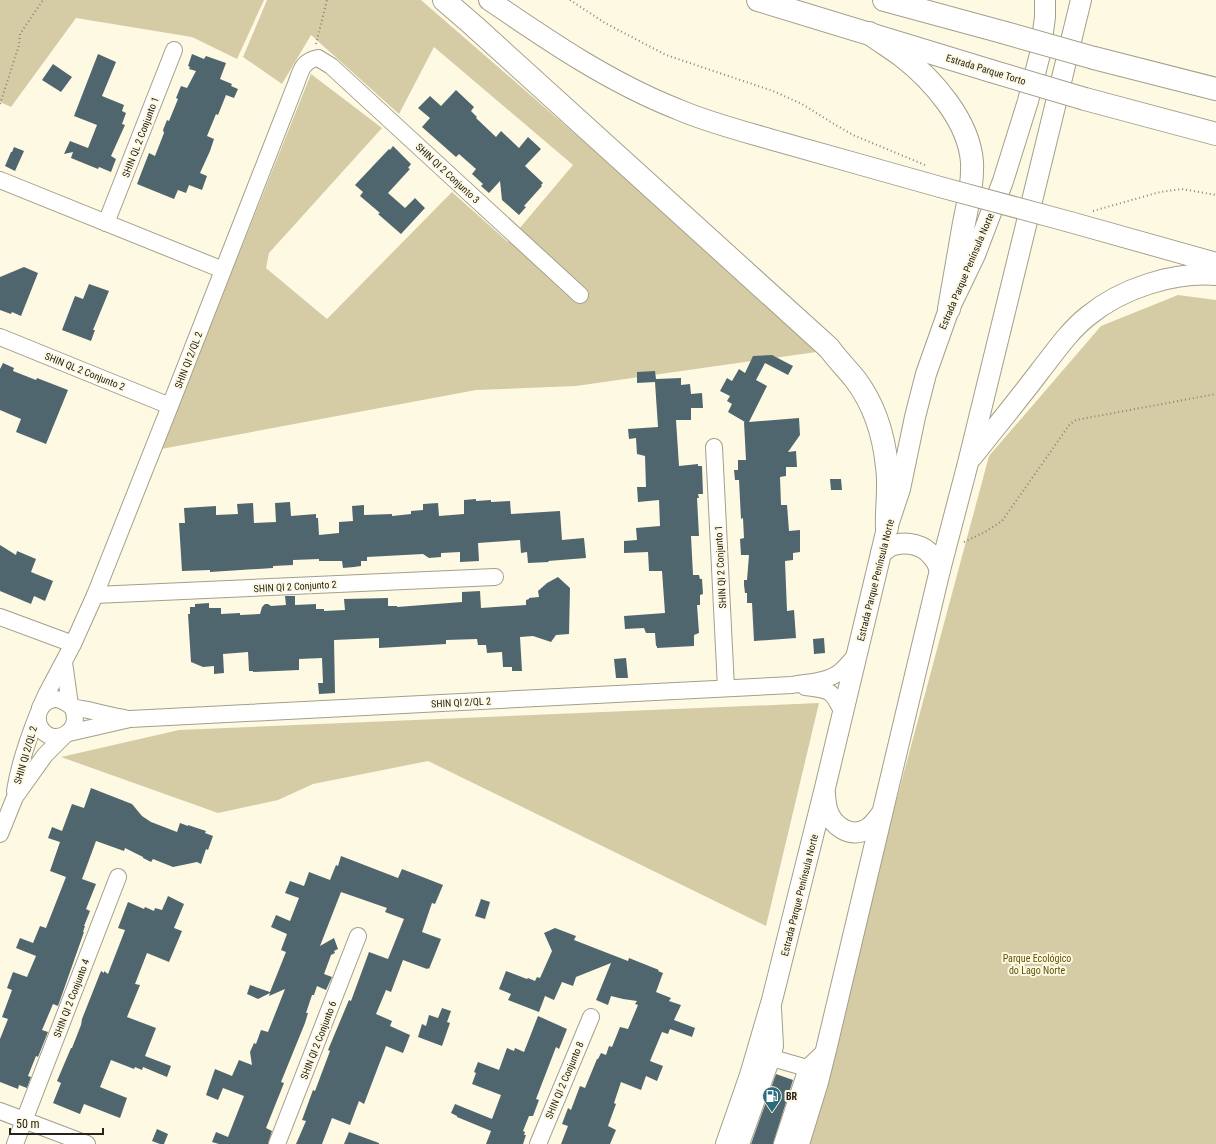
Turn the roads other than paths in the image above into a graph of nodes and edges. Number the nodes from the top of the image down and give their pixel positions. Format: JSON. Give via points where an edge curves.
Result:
{"nodes":[{"id":1,"x":444,"y":0,"type":"edge"},
{"id":2,"x":489,"y":0,"type":"edge"},
{"id":3,"x":758,"y":0,"type":"edge"},
{"id":4,"x":884,"y":0,"type":"edge"},
{"id":5,"x":1045,"y":0,"type":"edge"},
{"id":6,"x":1078,"y":0,"type":"edge"},
{"id":7,"x":1081,"y":0,"type":"edge"},
{"id":8,"x":1075,"y":24,"type":"junction"},
{"id":9,"x":869,"y":33,"type":"junction"},
{"id":10,"x":174,"y":50,"type":"dead end"},
{"id":11,"x":312,"y":59,"type":"joint"},
{"id":12,"x":1216,"y":90,"type":"edge"},
{"id":13,"x":1216,"y":134,"type":"edge"},
{"id":14,"x":0,"y":180,"type":"edge"},
{"id":15,"x":106,"y":223,"type":"junction"},
{"id":16,"x":1216,"y":263,"type":"edge"},
{"id":17,"x":223,"y":270,"type":"junction"},
{"id":18,"x":1216,"y":275,"type":"edge"},
{"id":19,"x":580,"y":295,"type":"dead end"},
{"id":20,"x":949,"y":309,"type":"junction"},
{"id":21,"x":0,"y":337,"type":"edge"},
{"id":22,"x":170,"y":406,"type":"junction"},
{"id":23,"x":714,"y":447,"type":"dead end"},
{"id":24,"x":968,"y":463,"type":"junction"},
{"id":25,"x":887,"y":528,"type":"junction"},
{"id":26,"x":880,"y":553,"type":"junction"},
{"id":27,"x":940,"y":570,"type":"junction"},
{"id":28,"x":495,"y":577,"type":"dead end"},
{"id":29,"x":95,"y":595,"type":"junction"},
{"id":30,"x":0,"y":617,"type":"edge"},
{"id":31,"x":73,"y":644,"type":"junction"},
{"id":32,"x":857,"y":654,"type":"junction"},
{"id":33,"x":64,"y":662,"type":"junction"},
{"id":34,"x":792,"y":685,"type":"junction"},
{"id":35,"x":726,"y":688,"type":"junction"},
{"id":36,"x":71,"y":706,"type":"junction"},
{"id":37,"x":39,"y":711,"type":"junction"},
{"id":38,"x":843,"y":713,"type":"junction"},
{"id":39,"x":130,"y":719,"type":"junction"},
{"id":40,"x":67,"y":734,"type":"junction"},
{"id":41,"x":824,"y":792,"type":"junction"},
{"id":42,"x":15,"y":797,"type":"junction"},
{"id":43,"x":883,"y":812,"type":"junction"},
{"id":44,"x":0,"y":834,"type":"edge"},
{"id":45,"x":118,"y":877,"type":"dead end"},
{"id":46,"x":358,"y":936,"type":"dead end"},
{"id":47,"x":772,"y":1000,"type":"junction"},
{"id":48,"x":591,"y":1017,"type":"dead end"},
{"id":49,"x":826,"y":1050,"type":"junction"},
{"id":50,"x":772,"y":1058,"type":"junction"},
{"id":51,"x":807,"y":1068,"type":"junction"},
{"id":52,"x":0,"y":1111,"type":"edge"},
{"id":53,"x":25,"y":1120,"type":"junction"},
{"id":54,"x":15,"y":1144,"type":"edge"},
{"id":55,"x":87,"y":1144,"type":"edge"},
{"id":56,"x":277,"y":1144,"type":"edge"},
{"id":57,"x":538,"y":1144,"type":"edge"},
{"id":58,"x":726,"y":1144,"type":"edge"},
{"id":59,"x":741,"y":1144,"type":"edge"},
{"id":60,"x":782,"y":1144,"type":"edge"},
{"id":61,"x":799,"y":1144,"type":"edge"}],
"edges":[{"from":1,"to":25,"type":"highway","via":[[829,348],[866,396],[882,436],[887,467]]},
{"from":2,"to":16,"type":"main road","bridge":true,"via":[[596,69],[631,89],[677,110],[742,131]]},
{"from":3,"to":9,"type":"highway","name":"Estrada Parque Torto"},
{"from":4,"to":12,"type":"highway","bridge":true},
{"from":5,"to":20,"type":"main road","name":"Estrada Parque Península Norte","via":[[1040,54],[1026,108],[975,255]]},
{"from":6,"to":8,"type":"main road"},
{"from":7,"to":8,"type":"main road"},
{"from":8,"to":24,"type":"main road"},
{"from":9,"to":13,"type":"highway","name":"Estrada Parque Torto","bridge":true,"via":[[1085,99]]},
{"from":9,"to":20,"type":"highway","via":[[902,56],[946,100],[967,141],[972,162],[971,185]]},
{"from":10,"to":15,"type":"street","name":"SHIN QL 2 Conjunto 1"},
{"from":11,"to":17,"type":"street","name":"SHIN QI 2/QL 2","via":[[305,64],[296,84]]},
{"from":11,"to":19,"type":"street","name":"SHIN QI 2 Conjunto 3","via":[[318,58],[331,66]]},
{"from":14,"to":15,"type":"street"},
{"from":15,"to":17,"type":"street"},
{"from":17,"to":22,"type":"street","name":"SHIN QI 2/QL 2"},
{"from":18,"to":24,"type":"main road","via":[[1201,274],[1156,282],[1107,302],[1087,316],[1067,337]]},
{"from":20,"to":25,"type":"main road","name":"Estrada Parque Península Norte","via":[[926,374],[900,489]]},
{"from":21,"to":22,"type":"street","name":"SHIN QL 2 Conjunto 2"},
{"from":22,"to":29,"type":"street","name":"SHIN QI 2/QL 2"},
{"from":23,"to":35,"type":"street","name":"SHIN QI 2 Conjunto 1"},
{"from":24,"to":27,"type":"main road"},
{"from":25,"to":26,"type":"main road","name":"Estrada Parque Península Norte"},
{"from":26,"to":27,"type":"main road","via":[[895,544],[916,545],[929,552]]},
{"from":26,"to":32,"type":"main road","name":"Estrada Parque Península Norte"},
{"from":27,"to":43,"type":"main road"},
{"from":28,"to":29,"type":"street","name":"SHIN QI 2 Conjunto 2"},
{"from":29,"to":31,"type":"street","name":"SHIN QI 2/QL 2"},
{"from":30,"to":31,"type":"street"},
{"from":31,"to":33,"type":"street","name":"SHIN QI 2/QL 2"},
{"from":32,"to":34,"type":"street","name":"SHIN QI 2/QL 2","via":[[832,677]]},
{"from":32,"to":38,"type":"main road","name":"Estrada Parque Península Norte"},
{"from":33,"to":36,"type":"street"},
{"from":33,"to":37,"type":"street","name":"SHIN QI 2/QL 2"},
{"from":34,"to":35,"type":"street","name":"SHIN QI 2/QL 2"},
{"from":34,"to":38,"type":"street","name":"SHIN QI 2/QL 2","via":[[830,692]]},
{"from":35,"to":39,"type":"street","name":"SHIN QI 2/QL 2"},
{"from":36,"to":37,"type":"street","via":[[63,700],[54,699],[46,702]]},
{"from":36,"to":39,"type":"street","name":"SHIN QI 2/QL 2"},
{"from":36,"to":40,"type":"street","via":[[75,720]]},
{"from":37,"to":40,"type":"street","via":[[38,721],[46,734],[54,737]]},
{"from":37,"to":42,"type":"street","name":"SHIN QI 2/QL 2","via":[[18,774]]},
{"from":38,"to":41,"type":"main road","name":"Estrada Parque Península Norte"},
{"from":39,"to":40,"type":"street","name":"SHIN QI 2/QL 2"},
{"from":40,"to":42,"type":"street","name":"SHIN QI 2/QL 2","via":[[45,755]]},
{"from":41,"to":43,"type":"main road","via":[[829,814],[845,831],[858,832],[868,829]]},
{"from":41,"to":47,"type":"main road","name":"Estrada Parque Península Norte"},
{"from":42,"to":44,"type":"street","name":"SHIN QI 2/QL 2"},
{"from":43,"to":49,"type":"main road"},
{"from":45,"to":53,"type":"street","name":"SHIN QI 2 Conjunto 4"},
{"from":46,"to":56,"type":"street","name":"SHIN QI 2 Conjunto 6"},
{"from":47,"to":50,"type":"street","via":[[775,1046]]},
{"from":47,"to":58,"type":"main road","name":"Estrada Parque Península Norte"},
{"from":48,"to":57,"type":"street","name":"SHIN QI 2 Conjunto 8"},
{"from":49,"to":51,"type":"street"},
{"from":49,"to":61,"type":"main road"},
{"from":50,"to":51,"type":"street"},
{"from":50,"to":59,"type":"street"},
{"from":51,"to":60,"type":"street"},
{"from":52,"to":53,"type":"street"},
{"from":53,"to":54,"type":"street","name":"SHIN QI 2 Conjunto 4"},
{"from":53,"to":55,"type":"street"}]}
